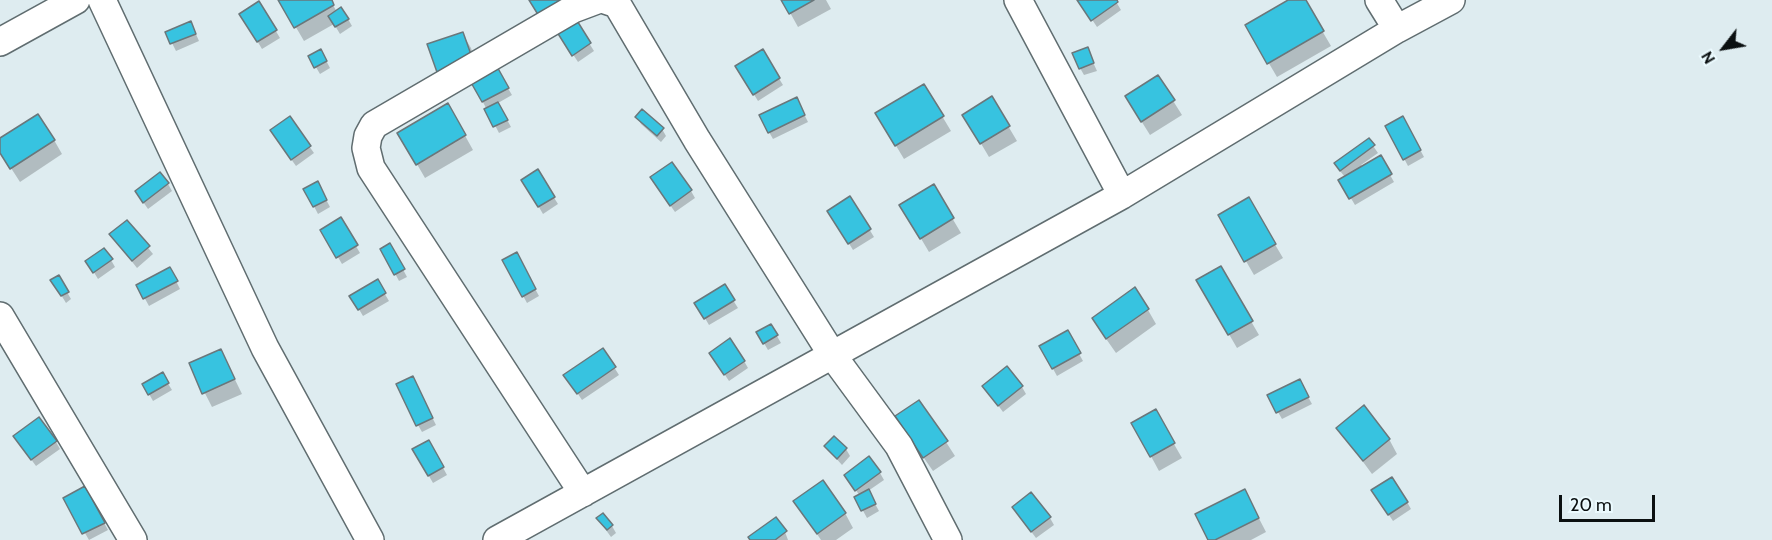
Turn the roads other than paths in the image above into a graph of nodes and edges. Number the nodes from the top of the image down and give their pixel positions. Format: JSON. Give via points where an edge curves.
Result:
{"nodes":[{"id":1,"x":76,"y":0,"type":"edge"},
{"id":2,"x":102,"y":0,"type":"edge"},
{"id":3,"x":597,"y":0,"type":"edge"},
{"id":4,"x":605,"y":0,"type":"edge"},
{"id":5,"x":1018,"y":0,"type":"edge"},
{"id":6,"x":1379,"y":0,"type":"edge"},
{"id":7,"x":1451,"y":0,"type":"edge"},
{"id":8,"x":1397,"y":29,"type":"junction"},
{"id":9,"x":0,"y":42,"type":"edge"},
{"id":10,"x":1122,"y":195,"type":"junction"},
{"id":11,"x":0,"y":316,"type":"edge"},
{"id":12,"x":833,"y":356,"type":"junction"},
{"id":13,"x":583,"y":493,"type":"junction"},
{"id":14,"x":133,"y":540,"type":"edge"},
{"id":15,"x":370,"y":540,"type":"edge"},
{"id":16,"x":497,"y":540,"type":"edge"},
{"id":17,"x":948,"y":540,"type":"edge"}],
"edges":[{"from":1,"to":9,"type":"street"},
{"from":2,"to":15,"type":"street","via":[[264,348]]},
{"from":3,"to":13,"type":"street","via":[[573,9],[374,126],[366,148],[371,168]]},
{"from":4,"to":12,"type":"street","via":[[617,4]]},
{"from":5,"to":10,"type":"street"},
{"from":6,"to":8,"type":"street"},
{"from":7,"to":8,"type":"street"},
{"from":8,"to":10,"type":"street"},
{"from":10,"to":12,"type":"street"},
{"from":11,"to":14,"type":"street"},
{"from":12,"to":13,"type":"street"},
{"from":12,"to":17,"type":"street","via":[[899,446]]},
{"from":13,"to":16,"type":"street"}]}
